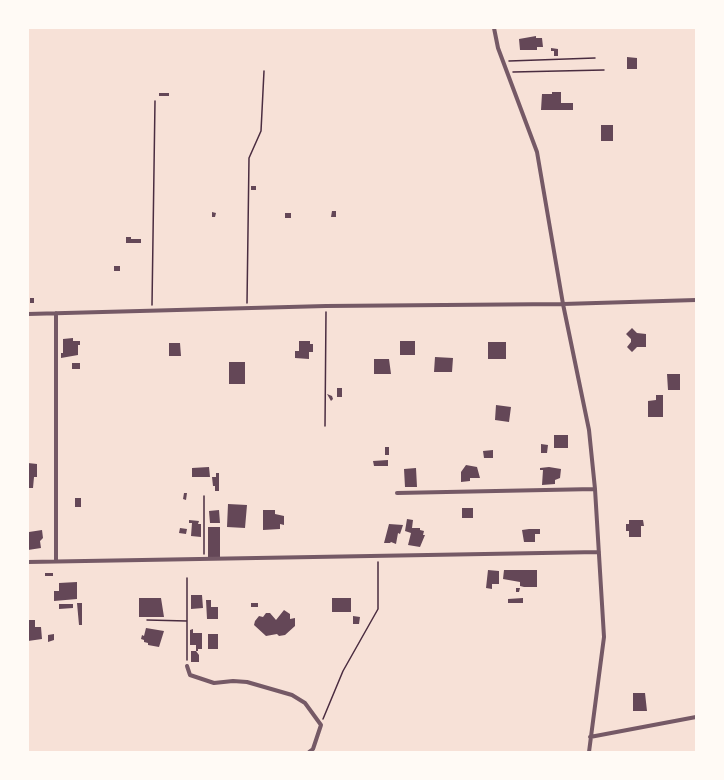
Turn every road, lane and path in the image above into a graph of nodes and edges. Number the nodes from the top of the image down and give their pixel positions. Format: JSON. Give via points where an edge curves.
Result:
{"nodes":[{"id":1,"x":494,"y":28,"type":"edge"},
{"id":2,"x":595,"y":58,"type":"dead end"},
{"id":3,"x":503,"y":61,"type":"junction"},
{"id":4,"x":604,"y":70,"type":"dead end"},
{"id":5,"x":264,"y":71,"type":"dead end"},
{"id":6,"x":507,"y":72,"type":"junction"},
{"id":7,"x":156,"y":101,"type":"dead end"},
{"id":8,"x":696,"y":300,"type":"edge"},
{"id":9,"x":563,"y":304,"type":"junction"},
{"id":10,"x":326,"y":306,"type":"junction"},
{"id":11,"x":247,"y":308,"type":"junction"},
{"id":12,"x":152,"y":311,"type":"junction"},
{"id":13,"x":56,"y":313,"type":"junction"},
{"id":14,"x":28,"y":314,"type":"edge"},
{"id":15,"x":325,"y":426,"type":"dead end"},
{"id":16,"x":595,"y":489,"type":"junction"},
{"id":17,"x":397,"y":493,"type":"dead end"},
{"id":18,"x":204,"y":496,"type":"dead end"},
{"id":19,"x":599,"y":552,"type":"junction"},
{"id":20,"x":378,"y":556,"type":"junction"},
{"id":21,"x":204,"y":560,"type":"junction"},
{"id":22,"x":56,"y":561,"type":"junction"},
{"id":23,"x":28,"y":562,"type":"edge"},
{"id":24,"x":187,"y":578,"type":"dead end"},
{"id":25,"x":147,"y":620,"type":"dead end"},
{"id":26,"x":187,"y":621,"type":"junction"},
{"id":27,"x":187,"y":666,"type":"joint"},
{"id":28,"x":696,"y":717,"type":"edge"},
{"id":29,"x":320,"y":725,"type":"junction"},
{"id":30,"x":590,"y":737,"type":"junction"},
{"id":31,"x":310,"y":752,"type":"edge"},
{"id":32,"x":589,"y":752,"type":"edge"}],
"edges":[{"from":1,"to":3,"type":"street"},
{"from":2,"to":3,"type":"path"},
{"from":3,"to":6,"type":"street"},
{"from":4,"to":6,"type":"path"},
{"from":5,"to":11,"type":"path","via":[[261,131],[249,158]]},
{"from":6,"to":9,"type":"street","via":[[537,152]]},
{"from":7,"to":12,"type":"path"},
{"from":8,"to":9,"type":"street"},
{"from":9,"to":10,"type":"street"},
{"from":9,"to":16,"type":"street","via":[[588,430]]},
{"from":10,"to":11,"type":"street"},
{"from":10,"to":15,"type":"path"},
{"from":11,"to":12,"type":"street"},
{"from":12,"to":13,"type":"street"},
{"from":13,"to":14,"type":"street"},
{"from":13,"to":22,"type":"street"},
{"from":16,"to":17,"type":"street"},
{"from":16,"to":19,"type":"street"},
{"from":18,"to":21,"type":"path"},
{"from":19,"to":20,"type":"street"},
{"from":19,"to":30,"type":"street","via":[[604,637]]},
{"from":20,"to":21,"type":"street"},
{"from":20,"to":29,"type":"path","via":[[378,609],[343,672]]},
{"from":21,"to":22,"type":"street"},
{"from":22,"to":23,"type":"street"},
{"from":24,"to":26,"type":"path"},
{"from":25,"to":26,"type":"path"},
{"from":26,"to":27,"type":"path"},
{"from":27,"to":29,"type":"street","via":[[190,675],[214,683],[247,682],[292,695],[305,703]]},
{"from":28,"to":30,"type":"street"},
{"from":29,"to":31,"type":"street"},
{"from":30,"to":32,"type":"street"}]}
